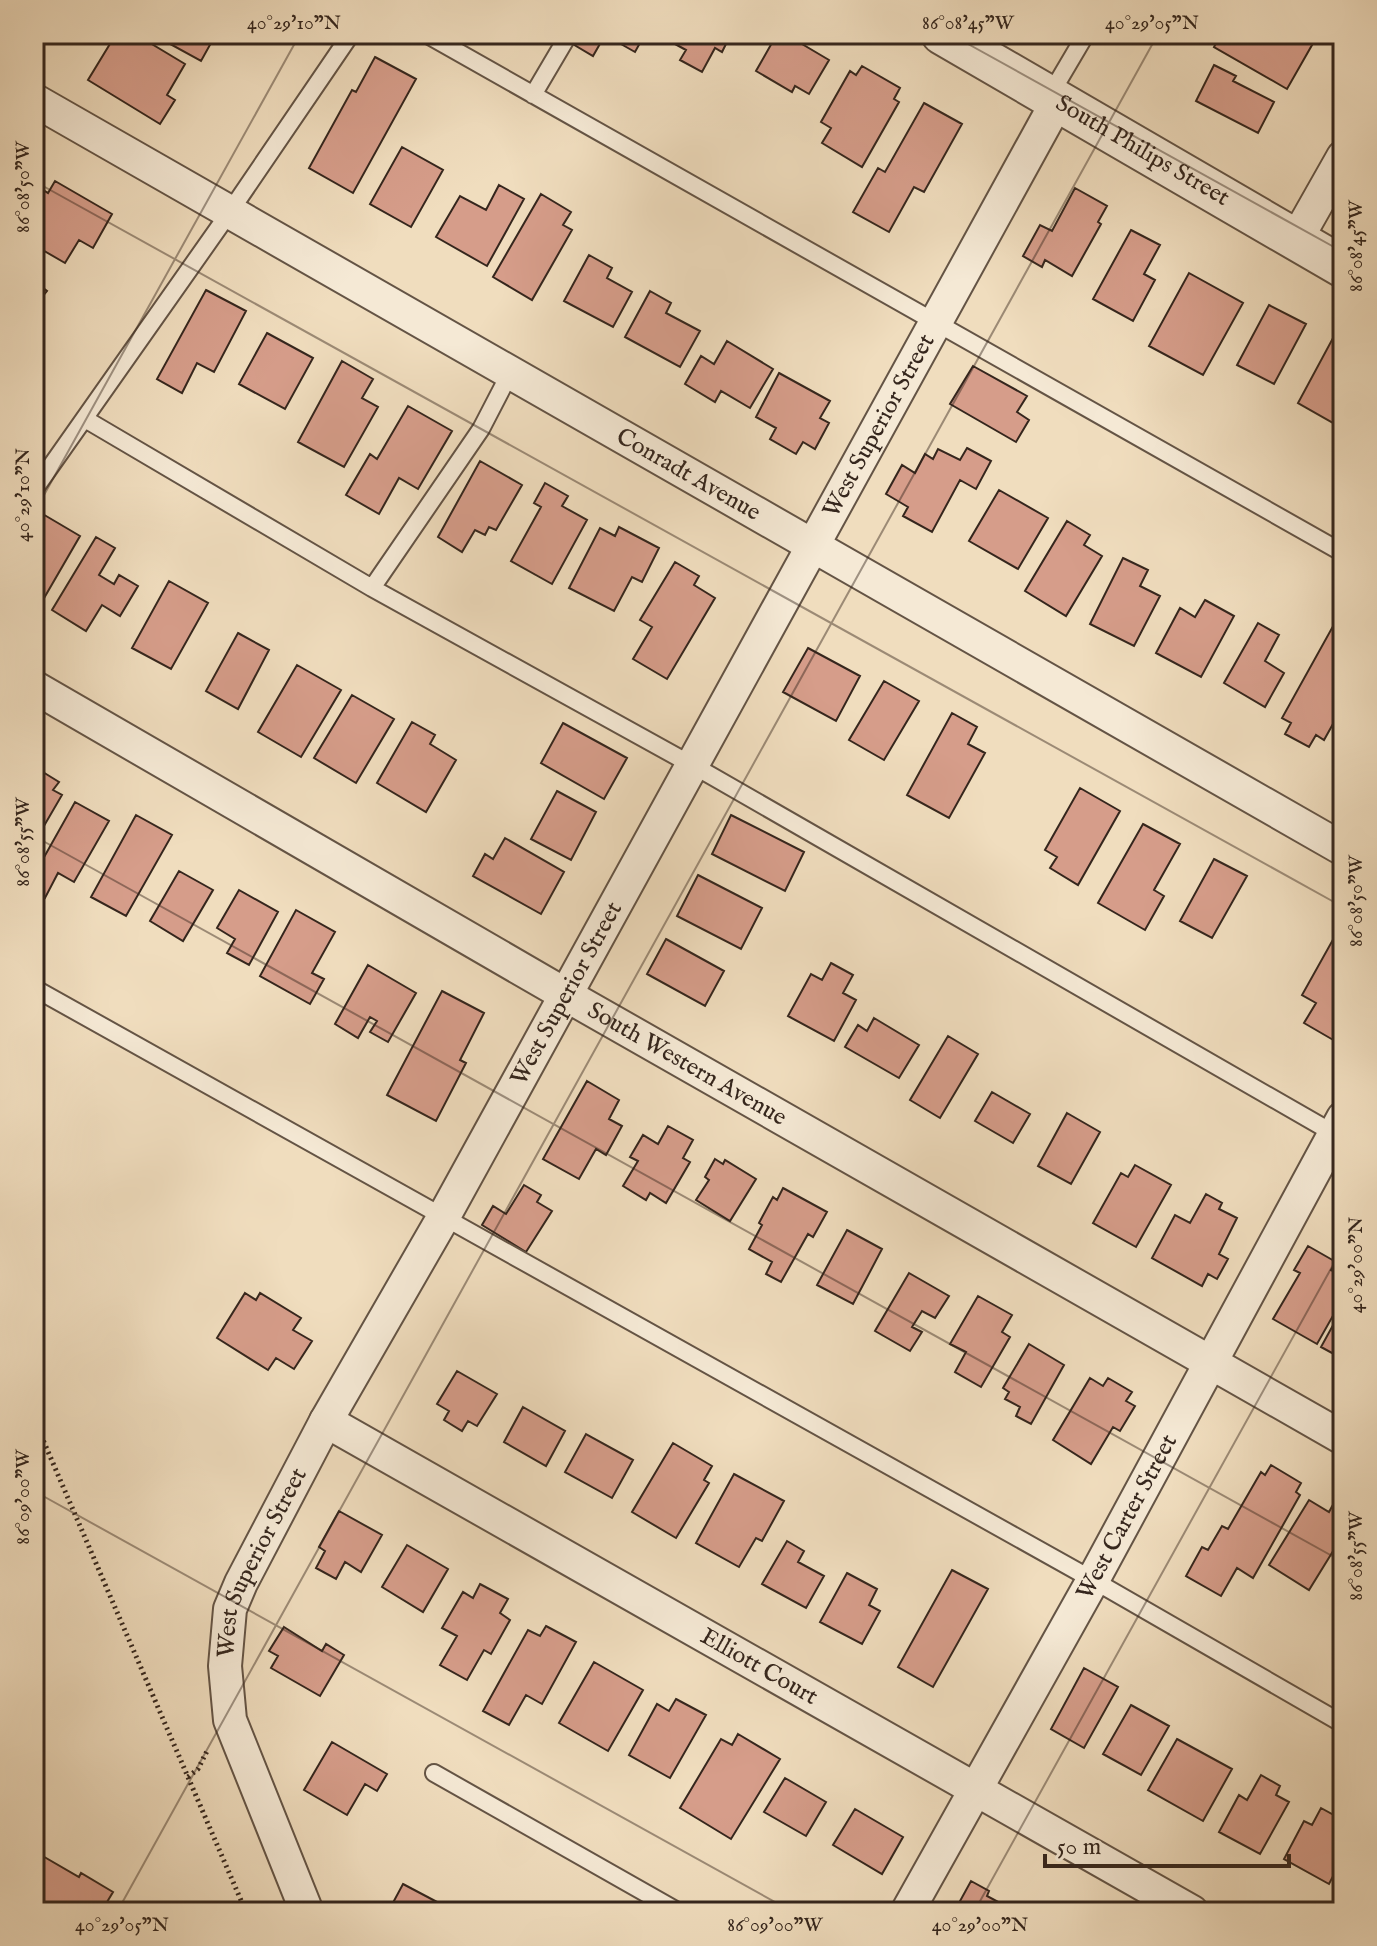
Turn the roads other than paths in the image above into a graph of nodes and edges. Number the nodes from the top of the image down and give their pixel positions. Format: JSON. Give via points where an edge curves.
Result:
{"nodes":[{"id":1,"x":351,"y":34,"type":"edge"},
{"id":2,"x":426,"y":34,"type":"edge"},
{"id":3,"x":569,"y":34,"type":"edge"},
{"id":4,"x":942,"y":34,"type":"edge"},
{"id":5,"x":1086,"y":34,"type":"edge"},
{"id":6,"x":533,"y":95,"type":"junction"},
{"id":7,"x":1054,"y":98,"type":"junction"},
{"id":8,"x":34,"y":100,"type":"edge"},
{"id":9,"x":1343,"y":157,"type":"edge"},
{"id":10,"x":229,"y":213,"type":"junction"},
{"id":11,"x":1296,"y":240,"type":"junction"},
{"id":12,"x":1343,"y":267,"type":"edge"},
{"id":13,"x":936,"y":323,"type":"junction"},
{"id":14,"x":510,"y":373,"type":"junction"},
{"id":15,"x":85,"y":419,"type":"junction"},
{"id":16,"x":34,"y":490,"type":"edge"},
{"id":17,"x":814,"y":545,"type":"junction"},
{"id":18,"x":1343,"y":553,"type":"edge"},
{"id":19,"x":372,"y":588,"type":"junction"},
{"id":20,"x":34,"y":687,"type":"edge"},
{"id":21,"x":691,"y":765,"type":"junction"},
{"id":22,"x":1343,"y":849,"type":"edge"},
{"id":23,"x":34,"y":988,"type":"edge"},
{"id":24,"x":566,"y":995,"type":"junction"},
{"id":25,"x":1340,"y":1130,"type":"edge"},
{"id":26,"x":443,"y":1218,"type":"junction"},
{"id":27,"x":1212,"y":1361,"type":"junction"},
{"id":28,"x":326,"y":1421,"type":"junction"},
{"id":29,"x":1343,"y":1438,"type":"edge"},
{"id":30,"x":1093,"y":1580,"type":"junction"},
{"id":31,"x":1343,"y":1724,"type":"edge"},
{"id":32,"x":434,"y":1773,"type":"dead end"},
{"id":33,"x":975,"y":1790,"type":"junction"},
{"id":34,"x":307,"y":1912,"type":"edge"},
{"id":35,"x":679,"y":1912,"type":"edge"},
{"id":36,"x":907,"y":1912,"type":"edge"},
{"id":37,"x":1192,"y":1912,"type":"edge"}],
"edges":[{"from":1,"to":10,"type":"lane"},
{"from":2,"to":6,"type":"lane"},
{"from":3,"to":6,"type":"lane"},
{"from":4,"to":7,"type":"street","name":"South Philips Street"},
{"from":5,"to":7,"type":"lane"},
{"from":6,"to":13,"type":"lane"},
{"from":7,"to":11,"type":"street","name":"South Philips Street"},
{"from":7,"to":13,"type":"street","name":"West Superior Street"},
{"from":8,"to":10,"type":"street","name":"Conradt Avenue"},
{"from":9,"to":11,"type":"street"},
{"from":10,"to":14,"type":"street","name":"Conradt Avenue"},
{"from":10,"to":15,"type":"lane"},
{"from":11,"to":12,"type":"street","name":"South Philips Street"},
{"from":13,"to":17,"type":"street","name":"West Superior Street"},
{"from":13,"to":18,"type":"lane"},
{"from":14,"to":17,"type":"street","name":"Conradt Avenue"},
{"from":14,"to":19,"type":"lane","via":[[481,429]]},
{"from":15,"to":16,"type":"lane"},
{"from":15,"to":19,"type":"lane"},
{"from":17,"to":21,"type":"street","name":"West Superior Street"},
{"from":17,"to":22,"type":"street","name":"Conradt Avenue"},
{"from":19,"to":21,"type":"lane"},
{"from":20,"to":24,"type":"street","name":"South Western Avenue"},
{"from":21,"to":24,"type":"street","name":"West Superior Street"},
{"from":21,"to":25,"type":"lane"},
{"from":23,"to":26,"type":"lane"},
{"from":24,"to":26,"type":"street","name":"West Superior Street"},
{"from":24,"to":27,"type":"street","name":"South Western Avenue"},
{"from":25,"to":27,"type":"street","name":"West Carter Street"},
{"from":26,"to":28,"type":"street","name":"West Superior Street"},
{"from":26,"to":30,"type":"lane"},
{"from":27,"to":29,"type":"street","name":"South Western Avenue"},
{"from":27,"to":30,"type":"street","name":"West Carter Street"},
{"from":28,"to":33,"type":"street","name":"Elliott Court"},
{"from":28,"to":34,"type":"street","name":"West Superior Street","via":[[230,1609],[225,1666],[230,1720]]},
{"from":30,"to":31,"type":"lane"},
{"from":30,"to":33,"type":"street","name":"West Carter Street"},
{"from":32,"to":35,"type":"lane"},
{"from":33,"to":36,"type":"street","name":"West Carter Street"},
{"from":33,"to":37,"type":"street","name":"Elliott Court"}]}
